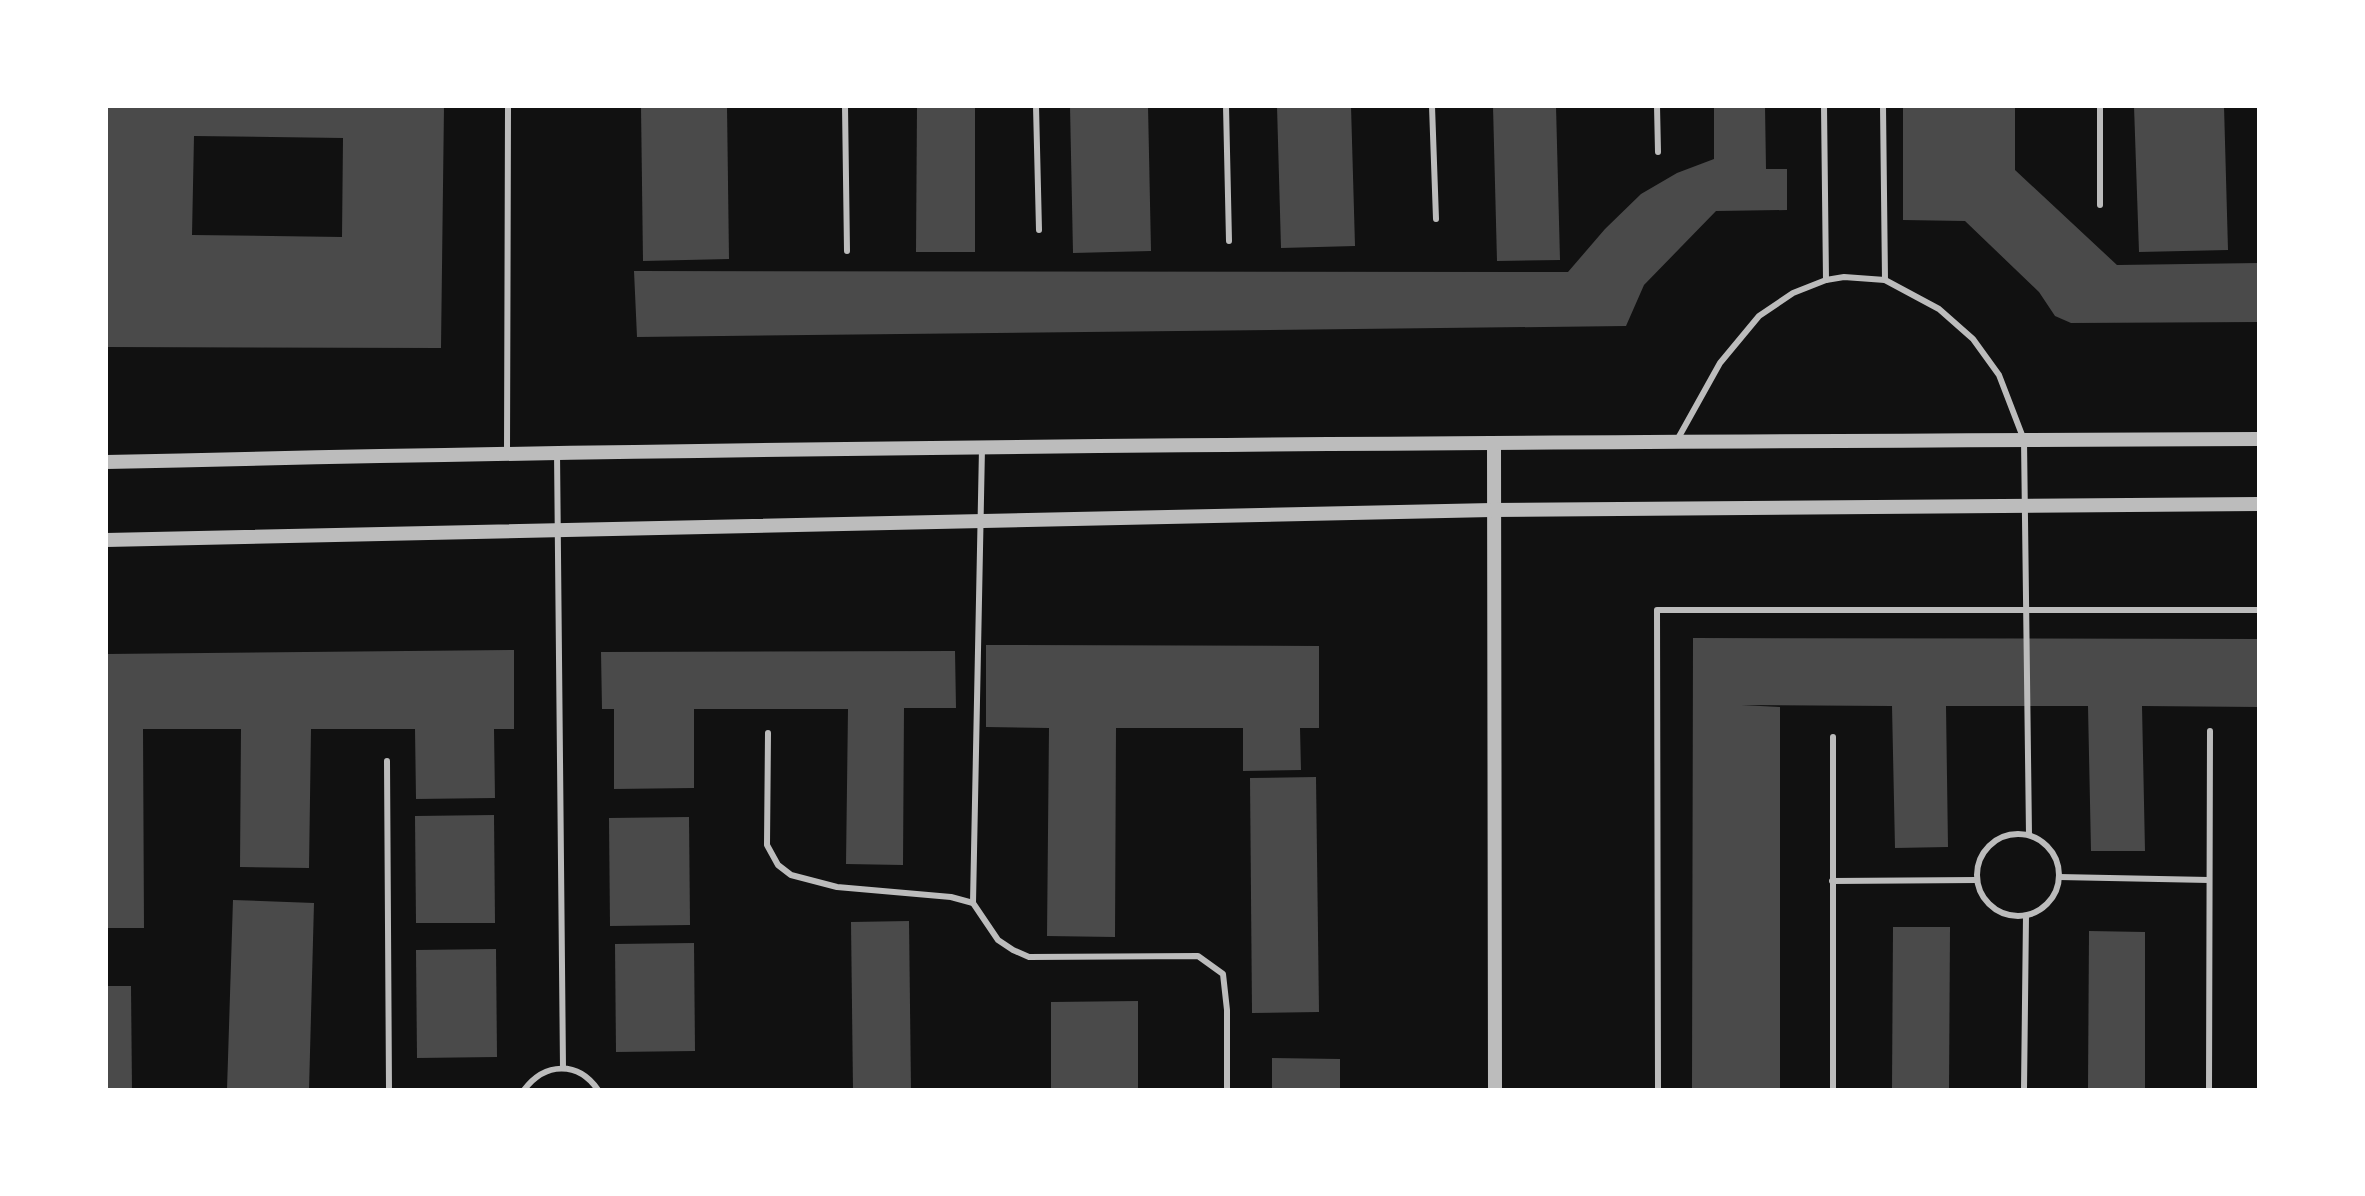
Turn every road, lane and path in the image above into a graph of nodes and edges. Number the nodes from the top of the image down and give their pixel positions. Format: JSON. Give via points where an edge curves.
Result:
{"nodes":[{"id":1,"x":508,"y":106,"type":"edge"},
{"id":2,"x":845,"y":106,"type":"edge"},
{"id":3,"x":1036,"y":106,"type":"edge"},
{"id":4,"x":1226,"y":106,"type":"edge"},
{"id":5,"x":1432,"y":106,"type":"edge"},
{"id":6,"x":1657,"y":106,"type":"edge"},
{"id":7,"x":1824,"y":106,"type":"edge"},
{"id":8,"x":1883,"y":106,"type":"edge"},
{"id":9,"x":2100,"y":106,"type":"edge"},
{"id":10,"x":1658,"y":152,"type":"dead end"},
{"id":11,"x":2100,"y":205,"type":"dead end"},
{"id":12,"x":1436,"y":219,"type":"dead end"},
{"id":13,"x":1039,"y":230,"type":"dead end"},
{"id":14,"x":1229,"y":241,"type":"dead end"},
{"id":15,"x":847,"y":251,"type":"dead end"},
{"id":16,"x":1826,"y":280,"type":"junction"},
{"id":17,"x":1885,"y":280,"type":"junction"},
{"id":18,"x":2259,"y":439,"type":"edge"},
{"id":19,"x":2024,"y":440,"type":"junction"},
{"id":20,"x":1676,"y":442,"type":"junction"},
{"id":21,"x":1494,"y":443,"type":"junction"},
{"id":22,"x":982,"y":448,"type":"junction"},
{"id":23,"x":557,"y":452,"type":"junction"},
{"id":24,"x":507,"y":453,"type":"junction"},
{"id":25,"x":106,"y":462,"type":"edge"},
{"id":26,"x":2259,"y":504,"type":"edge"},
{"id":27,"x":2024,"y":506,"type":"junction"},
{"id":28,"x":1492,"y":510,"type":"junction"},
{"id":29,"x":979,"y":521,"type":"junction"},
{"id":30,"x":558,"y":530,"type":"junction"},
{"id":31,"x":106,"y":540,"type":"edge"},
{"id":32,"x":2026,"y":610,"type":"junction"},
{"id":33,"x":2259,"y":610,"type":"edge"},
{"id":34,"x":2210,"y":731,"type":"dead end"},
{"id":35,"x":768,"y":733,"type":"dead end"},
{"id":36,"x":1833,"y":737,"type":"dead end"},
{"id":37,"x":387,"y":761,"type":"dead end"},
{"id":38,"x":2029,"y":835,"type":"junction"},
{"id":39,"x":2059,"y":877,"type":"junction"},
{"id":40,"x":1977,"y":880,"type":"junction"},
{"id":41,"x":2209,"y":880,"type":"junction"},
{"id":42,"x":1832,"y":881,"type":"junction"},
{"id":43,"x":973,"y":903,"type":"junction"},
{"id":44,"x":2026,"y":916,"type":"junction"},
{"id":45,"x":563,"y":1068,"type":"junction"},
{"id":46,"x":389,"y":1090,"type":"edge"},
{"id":47,"x":524,"y":1090,"type":"edge"},
{"id":48,"x":598,"y":1090,"type":"edge"},
{"id":49,"x":1227,"y":1090,"type":"edge"},
{"id":50,"x":1495,"y":1090,"type":"edge"},
{"id":51,"x":1658,"y":1090,"type":"edge"},
{"id":52,"x":1833,"y":1090,"type":"edge"},
{"id":53,"x":2024,"y":1090,"type":"edge"},
{"id":54,"x":2209,"y":1090,"type":"edge"}],
"edges":[{"from":1,"to":24,"type":"lane"},
{"from":2,"to":15,"type":"lane"},
{"from":3,"to":13,"type":"lane"},
{"from":4,"to":14,"type":"lane"},
{"from":5,"to":12,"type":"lane"},
{"from":6,"to":10,"type":"lane"},
{"from":7,"to":16,"type":"lane"},
{"from":8,"to":17,"type":"lane"},
{"from":9,"to":11,"type":"lane"},
{"from":16,"to":17,"type":"lane"},
{"from":16,"to":20,"type":"lane","via":[[1793,293],[1759,316],[1720,363]]},
{"from":17,"to":19,"type":"lane","via":[[1939,309],[1973,339],[1999,375]]},
{"from":18,"to":19,"type":"street"},
{"from":19,"to":20,"type":"street"},
{"from":19,"to":27,"type":"lane"},
{"from":20,"to":21,"type":"street"},
{"from":21,"to":22,"type":"street"},
{"from":21,"to":28,"type":"street"},
{"from":22,"to":23,"type":"street"},
{"from":22,"to":29,"type":"lane"},
{"from":23,"to":24,"type":"street"},
{"from":23,"to":30,"type":"lane"},
{"from":24,"to":25,"type":"street"},
{"from":26,"to":27,"type":"street"},
{"from":27,"to":28,"type":"street"},
{"from":27,"to":32,"type":"lane"},
{"from":28,"to":29,"type":"street"},
{"from":28,"to":50,"type":"street"},
{"from":29,"to":30,"type":"street"},
{"from":29,"to":43,"type":"lane"},
{"from":30,"to":31,"type":"street"},
{"from":30,"to":45,"type":"lane"},
{"from":32,"to":33,"type":"lane"},
{"from":32,"to":38,"type":"lane"},
{"from":32,"to":51,"type":"lane","via":[[1657,610]]},
{"from":34,"to":41,"type":"lane"},
{"from":35,"to":43,"type":"lane","via":[[767,845],[778,865],[791,875],[837,887],[940,895]]},
{"from":36,"to":42,"type":"lane"},
{"from":37,"to":46,"type":"lane"},
{"from":38,"to":39,"type":"lane","via":[[2051,850]]},
{"from":38,"to":40,"type":"lane","via":[[1991,843],[1977,867]]},
{"from":39,"to":41,"type":"lane"},
{"from":39,"to":44,"type":"lane","via":[[2049,902]]},
{"from":40,"to":42,"type":"lane"},
{"from":40,"to":44,"type":"lane","via":[[1988,904],[1999,912]]},
{"from":41,"to":54,"type":"lane"},
{"from":42,"to":52,"type":"lane"},
{"from":43,"to":49,"type":"lane","via":[[998,940],[1029,957],[1198,956],[1223,974]]},
{"from":44,"to":53,"type":"lane"},
{"from":45,"to":47,"type":"lane","via":[[543,1072]]},
{"from":45,"to":48,"type":"lane","via":[[581,1073]]}]}
